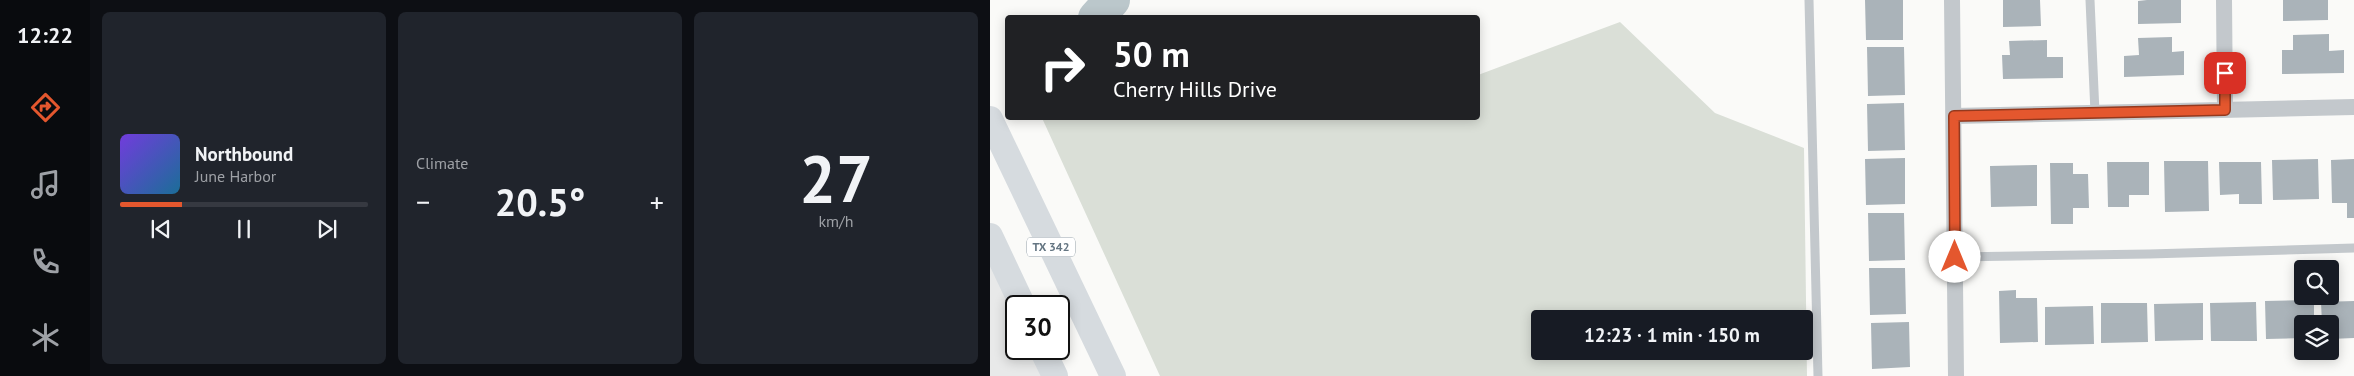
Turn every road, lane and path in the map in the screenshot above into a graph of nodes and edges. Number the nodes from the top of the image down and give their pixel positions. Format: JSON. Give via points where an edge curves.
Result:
{"nodes":[{"id":1,"x":1809,"y":0,"type":"edge"},
{"id":2,"x":1952,"y":0,"type":"edge"},
{"id":3,"x":2090,"y":0,"type":"edge"},
{"id":4,"x":2224,"y":0,"type":"edge"},
{"id":5,"x":2354,"y":107,"type":"edge"},
{"id":6,"x":2225,"y":110,"type":"junction"},
{"id":7,"x":2095,"y":113,"type":"junction"},
{"id":8,"x":1954,"y":116,"type":"junction"},
{"id":9,"x":990,"y":119,"type":"edge"},
{"id":10,"x":990,"y":236,"type":"edge"},
{"id":11,"x":2354,"y":248,"type":"edge"},
{"id":12,"x":1955,"y":257,"type":"junction"},
{"id":13,"x":1017,"y":295,"type":"edge"},
{"id":14,"x":1047,"y":360,"type":"edge"},
{"id":15,"x":1055,"y":376,"type":"edge"},
{"id":16,"x":1113,"y":376,"type":"edge"},
{"id":17,"x":1818,"y":376,"type":"edge"},
{"id":18,"x":1956,"y":376,"type":"edge"}],
"edges":[{"from":1,"to":17,"type":"lane"},
{"from":2,"to":8,"type":"street"},
{"from":3,"to":7,"type":"lane"},
{"from":4,"to":6,"type":"street"},
{"from":5,"to":6,"type":"street"},
{"from":6,"to":7,"type":"street"},
{"from":7,"to":8,"type":"street"},
{"from":8,"to":12,"type":"street"},
{"from":9,"to":16,"type":"main road","number":"TX 342"},
{"from":10,"to":13,"type":"main road"},
{"from":11,"to":12,"type":"lane"},
{"from":12,"to":18,"type":"street"},
{"from":14,"to":15,"type":"main road"}]}
